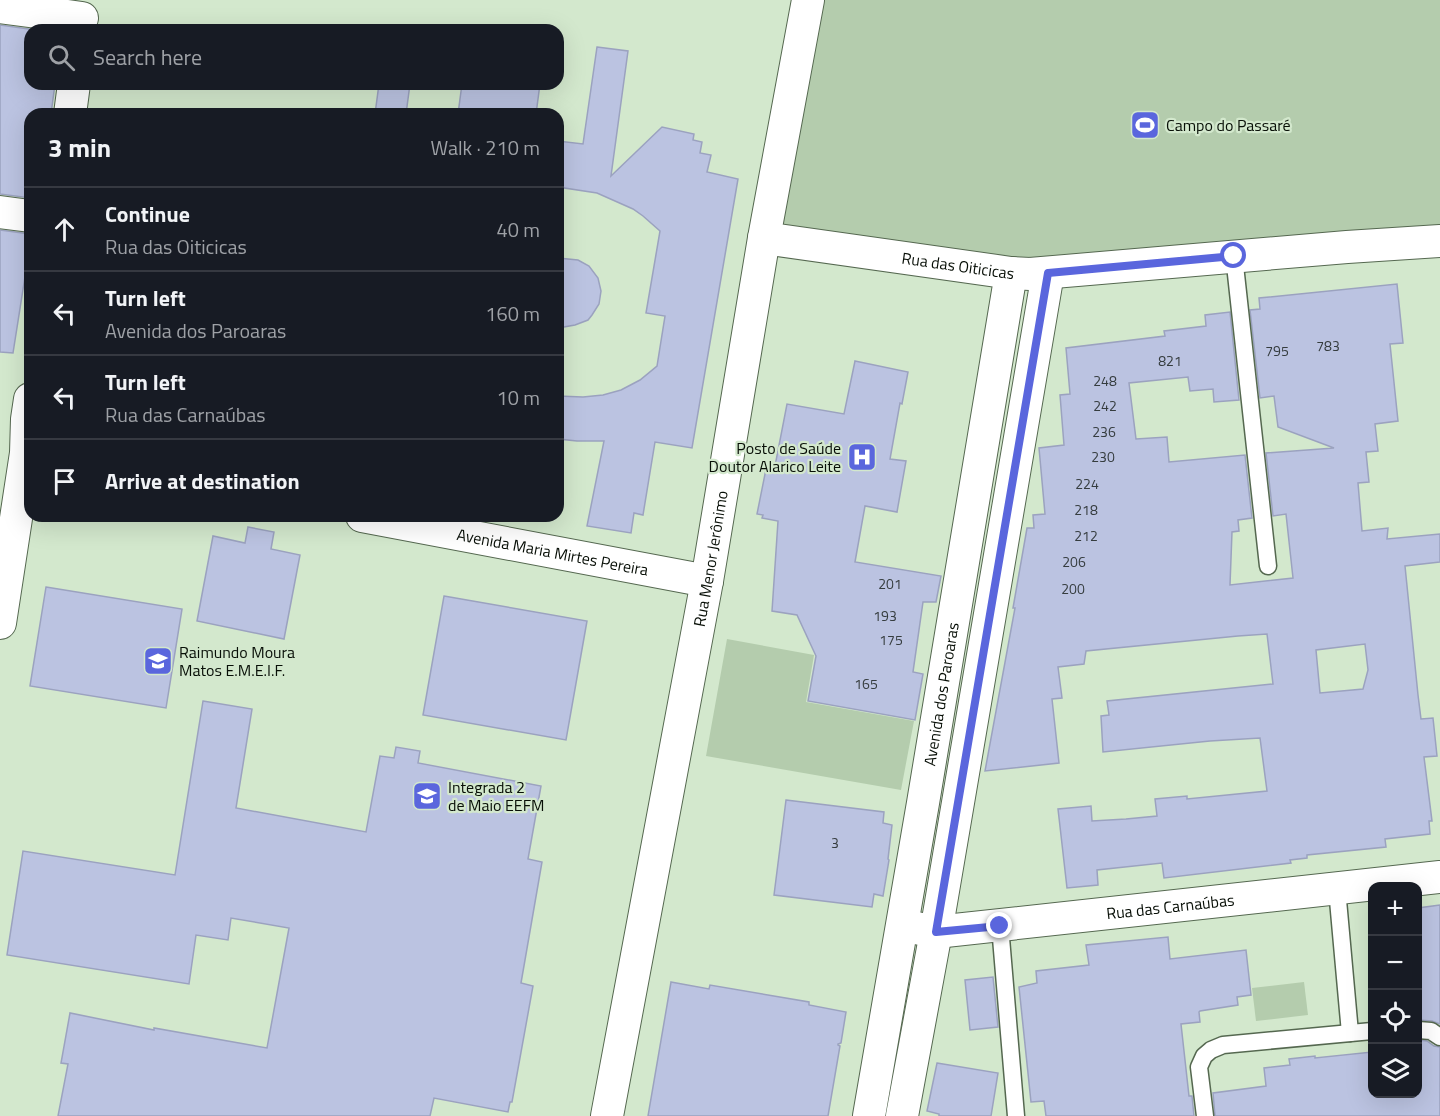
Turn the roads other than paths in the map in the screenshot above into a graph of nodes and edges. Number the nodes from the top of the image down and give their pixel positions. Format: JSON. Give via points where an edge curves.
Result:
{"nodes":[{"id":1,"x":808,"y":0,"type":"edge"},
{"id":2,"x":0,"y":6,"type":"edge"},
{"id":3,"x":83,"y":16,"type":"edge"},
{"id":4,"x":73,"y":90,"type":"edge"},
{"id":5,"x":71,"y":108,"type":"edge"},
{"id":6,"x":0,"y":212,"type":"edge"},
{"id":7,"x":24,"y":215,"type":"edge"},
{"id":8,"x":764,"y":238,"type":"junction"},
{"id":9,"x":1440,"y":241,"type":"edge"},
{"id":10,"x":1234,"y":256,"type":"junction"},
{"id":11,"x":1011,"y":273,"type":"junction"},
{"id":12,"x":1048,"y":273,"type":"junction"},
{"id":13,"x":19,"y":412,"type":"edge"},
{"id":14,"x":24,"y":435,"type":"edge"},
{"id":15,"x":24,"y":478,"type":"edge"},
{"id":16,"x":394,"y":522,"type":"edge"},
{"id":17,"x":1268,"y":566,"type":"dead end"},
{"id":18,"x":707,"y":580,"type":"junction"},
{"id":19,"x":0,"y":623,"type":"edge"},
{"id":20,"x":1440,"y":877,"type":"edge"},
{"id":21,"x":1337,"y":889,"type":"junction"},
{"id":22,"x":901,"y":925,"type":"junction"},
{"id":23,"x":1000,"y":926,"type":"junction"},
{"id":24,"x":936,"y":932,"type":"junction"},
{"id":25,"x":1422,"y":1030,"type":"edge"},
{"id":26,"x":1368,"y":1031,"type":"edge"},
{"id":27,"x":1350,"y":1033,"type":"junction"},
{"id":28,"x":1440,"y":1037,"type":"edge"},
{"id":29,"x":608,"y":1116,"type":"edge"},
{"id":30,"x":869,"y":1116,"type":"edge"},
{"id":31,"x":902,"y":1116,"type":"edge"},
{"id":32,"x":1016,"y":1116,"type":"edge"},
{"id":33,"x":1205,"y":1116,"type":"edge"}],
"edges":[{"from":1,"to":8,"type":"street","name":"Rua Menor Jerônimo"},
{"from":2,"to":3,"type":"street"},
{"from":4,"to":5,"type":"street"},
{"from":6,"to":7,"type":"street"},
{"from":8,"to":11,"type":"street","name":"Rua das Oiticicas"},
{"from":8,"to":18,"type":"street","name":"Rua Menor Jerônimo"},
{"from":9,"to":10,"type":"street","name":"Rua das Oiticicas"},
{"from":10,"to":12,"type":"street","name":"Rua das Oiticicas"},
{"from":10,"to":17,"type":"lane"},
{"from":11,"to":12,"type":"street","name":"Rua das Oiticicas"},
{"from":11,"to":22,"type":"street","name":"Avenida dos Paroaras"},
{"from":12,"to":24,"type":"street","name":"Avenida dos Paroaras"},
{"from":13,"to":14,"type":"street"},
{"from":15,"to":19,"type":"street"},
{"from":16,"to":18,"type":"street","name":"Avenida Maria Mirtes Pereira"},
{"from":18,"to":29,"type":"street","name":"Rua Menor Jerônimo"},
{"from":20,"to":21,"type":"street","name":"Rua das Carnaúbas"},
{"from":21,"to":23,"type":"street","name":"Rua das Carnaúbas"},
{"from":21,"to":27,"type":"lane"},
{"from":22,"to":24,"type":"street","name":"Rua das Carnaúbas"},
{"from":22,"to":30,"type":"street","name":"Avenida dos Paroaras"},
{"from":23,"to":24,"type":"street","name":"Rua das Carnaúbas"},
{"from":23,"to":32,"type":"lane"},
{"from":24,"to":31,"type":"street","name":"Avenida dos Paroaras"},
{"from":25,"to":28,"type":"lane"},
{"from":26,"to":27,"type":"lane"},
{"from":27,"to":33,"type":"lane","via":[[1223,1045],[1211,1050],[1200,1067]]}]}
